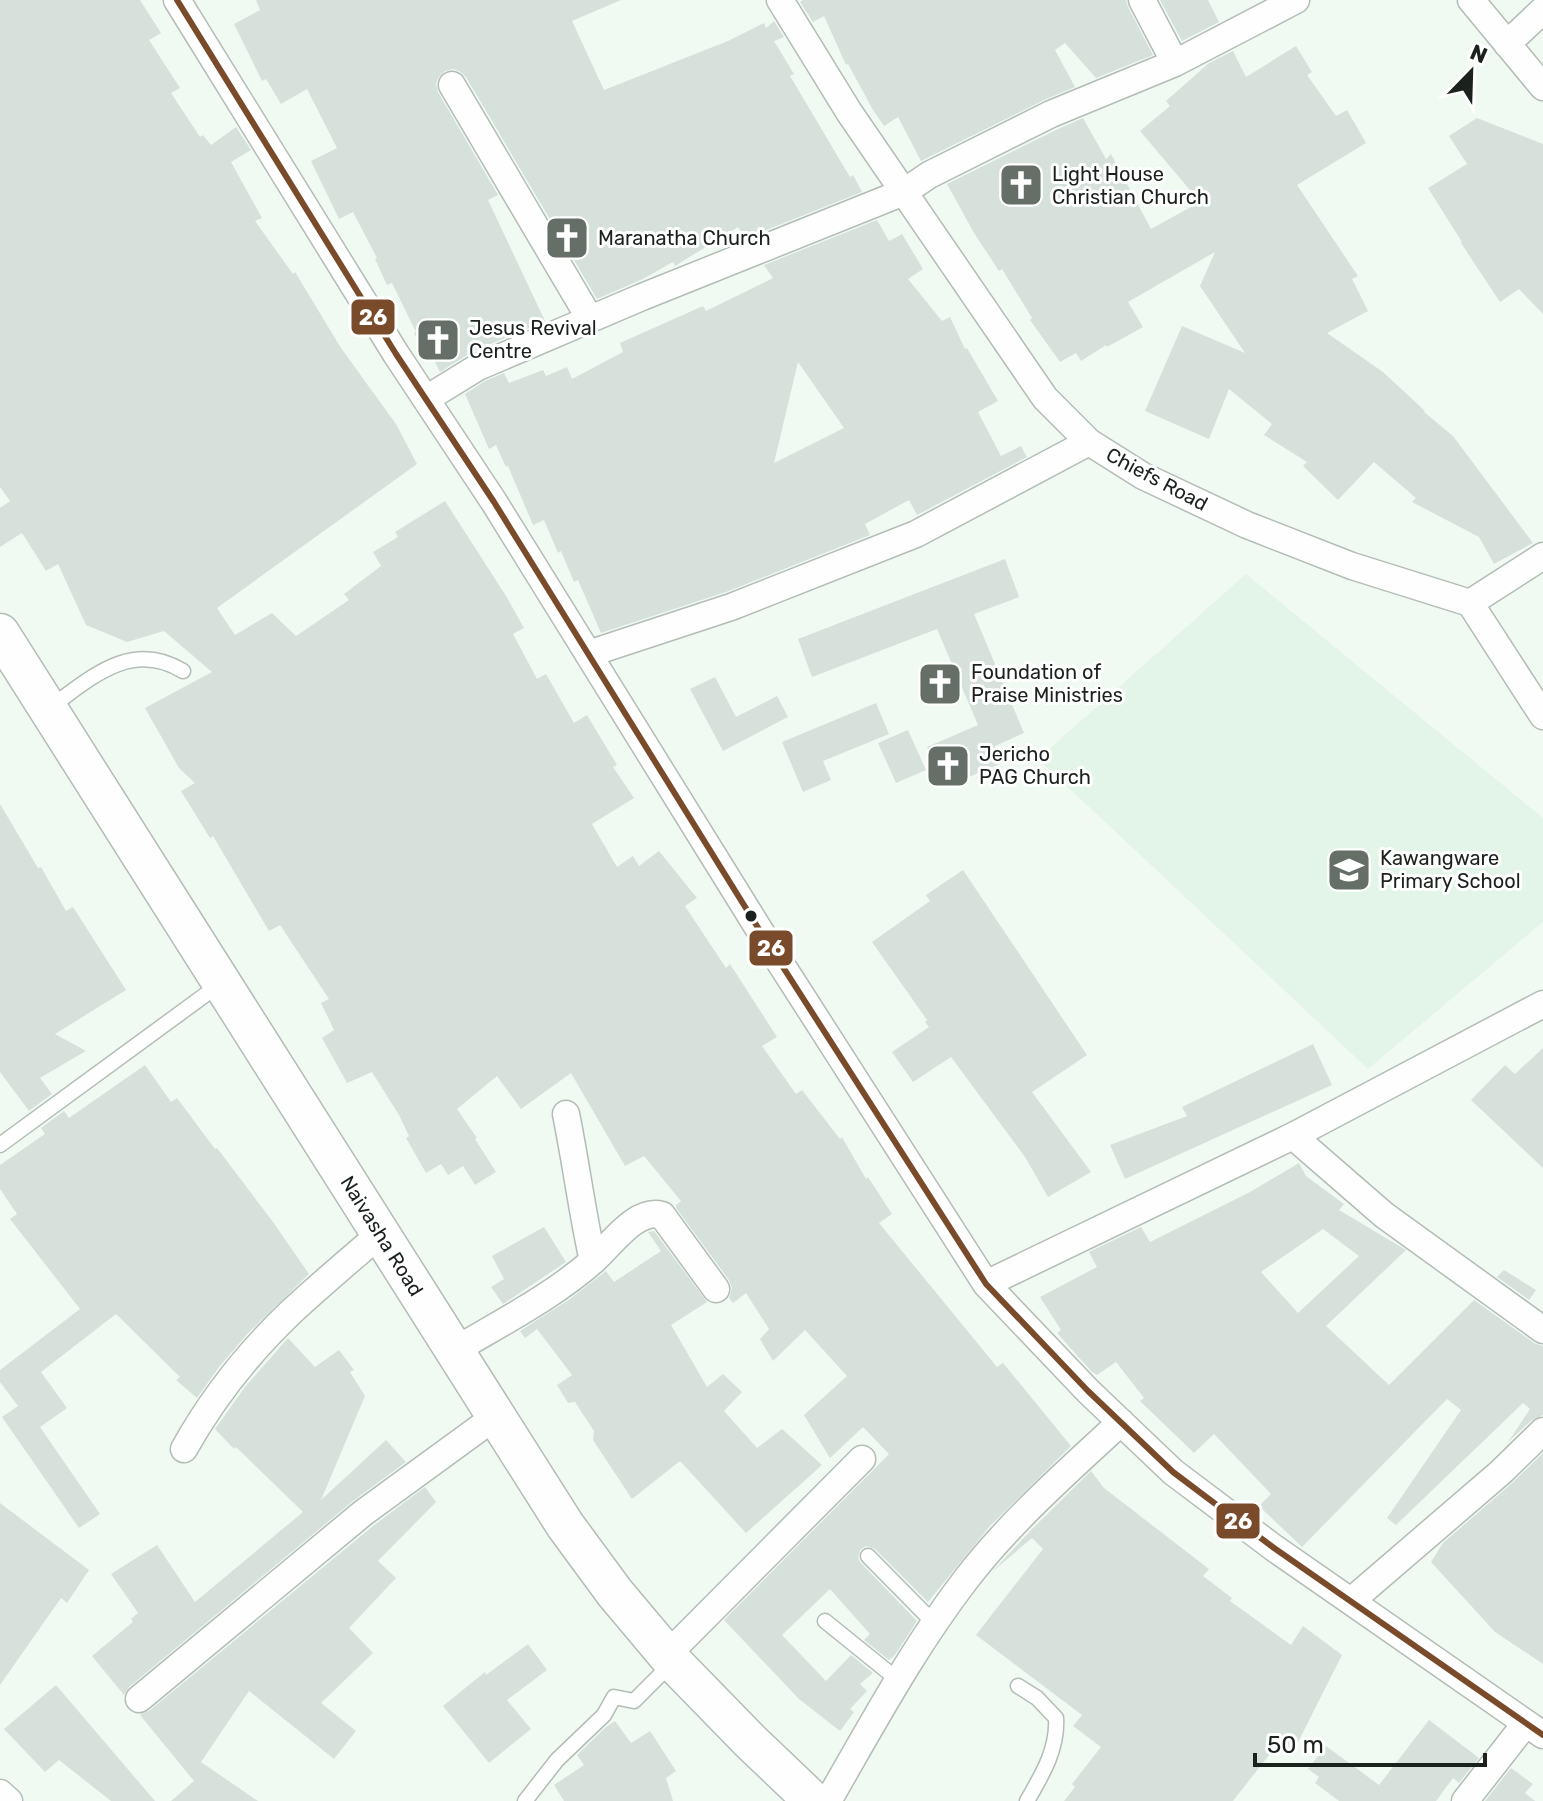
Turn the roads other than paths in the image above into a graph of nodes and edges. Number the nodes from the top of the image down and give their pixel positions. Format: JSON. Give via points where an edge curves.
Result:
{"nodes":[{"id":1,"x":177,"y":0,"type":"edge"},
{"id":2,"x":780,"y":0,"type":"edge"},
{"id":3,"x":1142,"y":0,"type":"edge"},
{"id":4,"x":1296,"y":0,"type":"edge"},
{"id":5,"x":1471,"y":0,"type":"edge"},
{"id":6,"x":1543,"y":10,"type":"edge"},
{"id":7,"x":1507,"y":44,"type":"junction"},
{"id":8,"x":1175,"y":63,"type":"junction"},
{"id":9,"x":452,"y":85,"type":"dead end"},
{"id":10,"x":1543,"y":87,"type":"edge"},
{"id":11,"x":904,"y":192,"type":"junction"},
{"id":12,"x":590,"y":319,"type":"junction"},
{"id":13,"x":426,"y":399,"type":"junction"},
{"id":14,"x":1089,"y":442,"type":"junction"},
{"id":15,"x":1543,"y":556,"type":"edge"},
{"id":16,"x":1470,"y":603,"type":"junction"},
{"id":17,"x":0,"y":633,"type":"edge"},
{"id":18,"x":588,"y":654,"type":"junction"},
{"id":19,"x":183,"y":671,"type":"dead end"},
{"id":20,"x":48,"y":709,"type":"junction"},
{"id":21,"x":1543,"y":716,"type":"edge"},
{"id":22,"x":221,"y":983,"type":"junction"},
{"id":23,"x":1543,"y":1004,"type":"edge"},
{"id":24,"x":566,"y":1114,"type":"dead end"},
{"id":25,"x":1293,"y":1136,"type":"junction"},
{"id":26,"x":0,"y":1145,"type":"edge"},
{"id":27,"x":380,"y":1234,"type":"junction"},
{"id":28,"x":593,"y":1261,"type":"junction"},
{"id":29,"x":986,"y":1284,"type":"junction"},
{"id":30,"x":716,"y":1289,"type":"dead end"},
{"id":31,"x":1543,"y":1330,"type":"edge"},
{"id":32,"x":454,"y":1351,"type":"junction"},
{"id":33,"x":496,"y":1416,"type":"junction"},
{"id":34,"x":1121,"y":1422,"type":"junction"},
{"id":35,"x":1543,"y":1431,"type":"edge"},
{"id":36,"x":184,"y":1449,"type":"dead end"},
{"id":37,"x":862,"y":1459,"type":"dead end"},
{"id":38,"x":868,"y":1556,"type":"dead end"},
{"id":39,"x":1351,"y":1601,"type":"junction"},
{"id":40,"x":825,"y":1621,"type":"dead end"},
{"id":41,"x":934,"y":1623,"type":"junction"},
{"id":42,"x":670,"y":1658,"type":"junction"},
{"id":43,"x":898,"y":1680,"type":"junction"},
{"id":44,"x":1018,"y":1686,"type":"dead end"},
{"id":45,"x":139,"y":1699,"type":"dead end"},
{"id":46,"x":1534,"y":1729,"type":"edge"},
{"id":47,"x":0,"y":1793,"type":"edge"},
{"id":48,"x":801,"y":1797,"type":"edge"},
{"id":49,"x":9,"y":1801,"type":"edge"},
{"id":50,"x":525,"y":1801,"type":"edge"},
{"id":51,"x":1027,"y":1801,"type":"edge"},
{"id":52,"x":1465,"y":1801,"type":"edge"}],
"edges":[{"from":1,"to":13,"type":"street"},
{"from":2,"to":11,"type":"street","name":"Chiefs Road"},
{"from":3,"to":8,"type":"street"},
{"from":4,"to":8,"type":"street"},
{"from":5,"to":7,"type":"street"},
{"from":6,"to":7,"type":"street"},
{"from":7,"to":10,"type":"street"},
{"from":8,"to":11,"type":"street","via":[[1051,114]]},
{"from":9,"to":12,"type":"street"},
{"from":11,"to":12,"type":"street"},
{"from":11,"to":14,"type":"street","name":"Chiefs Road","via":[[1045,398]]},
{"from":12,"to":13,"type":"street","via":[[478,367]]},
{"from":13,"to":18,"type":"street"},
{"from":14,"to":16,"type":"street","name":"Chiefs Road","via":[[1143,476],[1247,525],[1352,566]]},
{"from":14,"to":18,"type":"street","via":[[916,534],[731,607]]},
{"from":15,"to":16,"type":"street"},
{"from":16,"to":21,"type":"street"},
{"from":17,"to":20,"type":"main road","name":"Naivasha Road"},
{"from":18,"to":29,"type":"street"},
{"from":19,"to":20,"type":"lane","via":[[156,660],[118,662]]},
{"from":20,"to":22,"type":"main road","name":"Naivasha Road"},
{"from":22,"to":26,"type":"lane"},
{"from":22,"to":27,"type":"main road","name":"Naivasha Road"},
{"from":23,"to":25,"type":"street"},
{"from":24,"to":28,"type":"street"},
{"from":25,"to":29,"type":"street"},
{"from":25,"to":31,"type":"street","via":[[1384,1215]]},
{"from":27,"to":32,"type":"main road","name":"Naivasha Road"},
{"from":27,"to":36,"type":"street","via":[[289,1313],[235,1373]]},
{"from":28,"to":30,"type":"street","via":[[635,1220],[662,1215]]},
{"from":28,"to":32,"type":"street","via":[[563,1286]]},
{"from":29,"to":34,"type":"street"},
{"from":32,"to":33,"type":"main road","name":"Naivasha Road"},
{"from":33,"to":42,"type":"main road","name":"Naivasha Road","via":[[565,1525]]},
{"from":33,"to":45,"type":"street","via":[[363,1513]]},
{"from":34,"to":39,"type":"street","via":[[1173,1472]]},
{"from":34,"to":41,"type":"street","via":[[1024,1512]]},
{"from":35,"to":39,"type":"street"},
{"from":37,"to":42,"type":"street"},
{"from":38,"to":41,"type":"lane"},
{"from":39,"to":46,"type":"street"},
{"from":40,"to":43,"type":"lane"},
{"from":41,"to":43,"type":"street"},
{"from":42,"to":48,"type":"main road","name":"Naivasha Road"},
{"from":42,"to":50,"type":"lane","via":[[634,1701],[614,1697],[604,1715],[557,1760]]},
{"from":43,"to":48,"type":"street"},
{"from":44,"to":51,"type":"lane","via":[[1056,1718],[1057,1734],[1044,1772]]},
{"from":46,"to":52,"type":"street"},
{"from":47,"to":49,"type":"street"}]}
